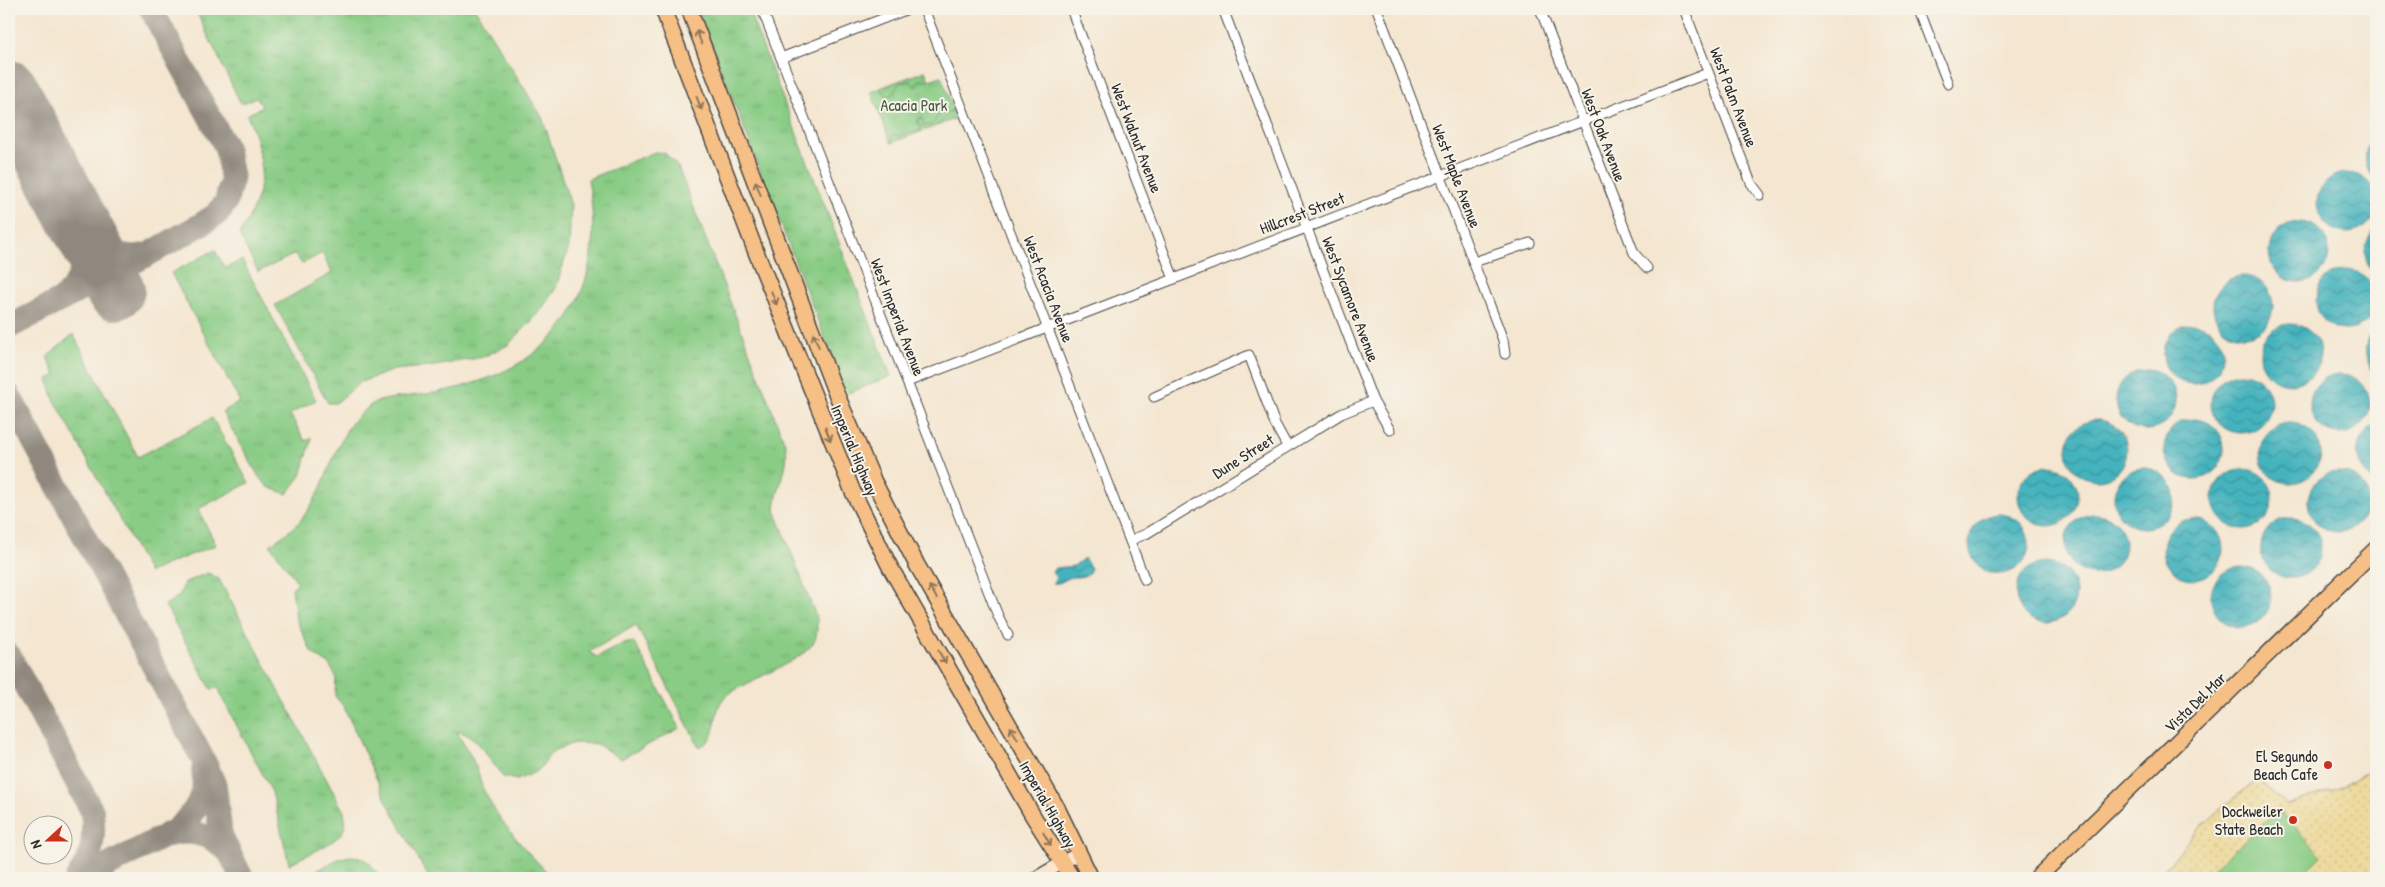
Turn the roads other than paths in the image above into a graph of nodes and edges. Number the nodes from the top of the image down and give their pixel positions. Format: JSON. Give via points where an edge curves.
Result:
{"nodes":[{"id":1,"x":663,"y":9,"type":"edge"},
{"id":2,"x":689,"y":9,"type":"edge"},
{"id":3,"x":762,"y":9,"type":"edge"},
{"id":4,"x":908,"y":9,"type":"edge"},
{"id":5,"x":924,"y":9,"type":"edge"},
{"id":6,"x":1071,"y":9,"type":"edge"},
{"id":7,"x":1223,"y":9,"type":"edge"},
{"id":8,"x":1377,"y":9,"type":"edge"},
{"id":9,"x":1540,"y":9,"type":"edge"},
{"id":10,"x":1684,"y":9,"type":"edge"},
{"id":11,"x":1919,"y":9,"type":"edge"},
{"id":12,"x":781,"y":58,"type":"junction"},
{"id":13,"x":1708,"y":73,"type":"junction"},
{"id":14,"x":1948,"y":84,"type":"dead end"},
{"id":15,"x":1583,"y":121,"type":"junction"},
{"id":16,"x":1442,"y":176,"type":"junction"},
{"id":17,"x":1760,"y":194,"type":"dead end"},
{"id":18,"x":1308,"y":228,"type":"junction"},
{"id":19,"x":1530,"y":243,"type":"dead end"},
{"id":20,"x":1474,"y":262,"type":"junction"},
{"id":21,"x":1647,"y":268,"type":"dead end"},
{"id":22,"x":1174,"y":279,"type":"junction"},
{"id":23,"x":1048,"y":328,"type":"junction"},
{"id":24,"x":1505,"y":354,"type":"dead end"},
{"id":25,"x":797,"y":356,"type":"junction"},
{"id":26,"x":907,"y":382,"type":"junction"},
{"id":27,"x":1154,"y":397,"type":"dead end"},
{"id":28,"x":839,"y":401,"type":"junction"},
{"id":29,"x":1374,"y":401,"type":"junction"},
{"id":30,"x":1390,"y":430,"type":"dead end"},
{"id":31,"x":1287,"y":446,"type":"junction"},
{"id":32,"x":1131,"y":540,"type":"junction"},
{"id":33,"x":2376,"y":549,"type":"edge"},
{"id":34,"x":1145,"y":580,"type":"dead end"},
{"id":35,"x":1008,"y":635,"type":"dead end"},
{"id":36,"x":1062,"y":863,"type":"junction"},
{"id":37,"x":1085,"y":865,"type":"edge"},
{"id":38,"x":1070,"y":877,"type":"edge"},
{"id":39,"x":1036,"y":878,"type":"edge"},
{"id":40,"x":2038,"y":878,"type":"edge"}],
"edges":[{"from":1,"to":25,"type":"main road","name":"Imperial Highway","one_way":true},
{"from":28,"to":2,"type":"main road","name":"Imperial Highway","one_way":true},
{"from":3,"to":12,"type":"street","name":"West Imperial Avenue"},
{"from":4,"to":12,"type":"street"},
{"from":5,"to":23,"type":"street","name":"West Acacia Avenue"},
{"from":6,"to":22,"type":"street","name":"West Walnut Avenue"},
{"from":7,"to":18,"type":"street","name":"West Sycamore Avenue"},
{"from":8,"to":16,"type":"street","name":"West Maple Avenue"},
{"from":9,"to":15,"type":"street","name":"West Oak Avenue"},
{"from":10,"to":13,"type":"street","name":"West Palm Avenue"},
{"from":11,"to":14,"type":"street"},
{"from":12,"to":26,"type":"street","name":"West Imperial Avenue"},
{"from":13,"to":15,"type":"street","name":"Hillcrest Street"},
{"from":13,"to":17,"type":"street","name":"West Palm Avenue","via":[[1751,183]]},
{"from":15,"to":16,"type":"street","name":"Hillcrest Street"},
{"from":15,"to":21,"type":"street","name":"West Oak Avenue","via":[[1634,253]]},
{"from":16,"to":18,"type":"street","name":"Hillcrest Street"},
{"from":16,"to":20,"type":"street","name":"West Maple Avenue"},
{"from":18,"to":22,"type":"street","name":"Hillcrest Street"},
{"from":18,"to":29,"type":"street","name":"West Sycamore Avenue"},
{"from":19,"to":20,"type":"street"},
{"from":20,"to":24,"type":"street","name":"West Maple Avenue","via":[[1503,340]]},
{"from":22,"to":23,"type":"street","name":"Hillcrest Street"},
{"from":23,"to":26,"type":"street","name":"Hillcrest Street"},
{"from":23,"to":32,"type":"street","name":"West Acacia Avenue"},
{"from":25,"to":28,"type":"main road","via":[[805,362],[821,400],[826,404]]},
{"from":25,"to":36,"type":"main road","name":"Imperial Highway","one_way":true,"via":[[845,474],[890,567]]},
{"from":26,"to":35,"type":"street","name":"West Imperial Avenue"},
{"from":27,"to":31,"type":"street","via":[[1249,355],[1275,424]]},
{"from":37,"to":28,"type":"main road","name":"Imperial Highway","one_way":true,"via":[[1057,808],[895,523]]},
{"from":29,"to":30,"type":"street","name":"West Sycamore Avenue"},
{"from":29,"to":31,"type":"street","name":"Dune Street","via":[[1340,414]]},
{"from":31,"to":32,"type":"street","name":"Dune Street","via":[[1146,534]]},
{"from":32,"to":34,"type":"street","name":"West Acacia Avenue"},
{"from":33,"to":40,"type":"main road","name":"Vista Del Mar"},
{"from":36,"to":37,"type":"main road"},
{"from":36,"to":38,"type":"main road","name":"Imperial Highway"},
{"from":36,"to":39,"type":"main road"},
{"from":37,"to":38,"type":"main road"}]}
